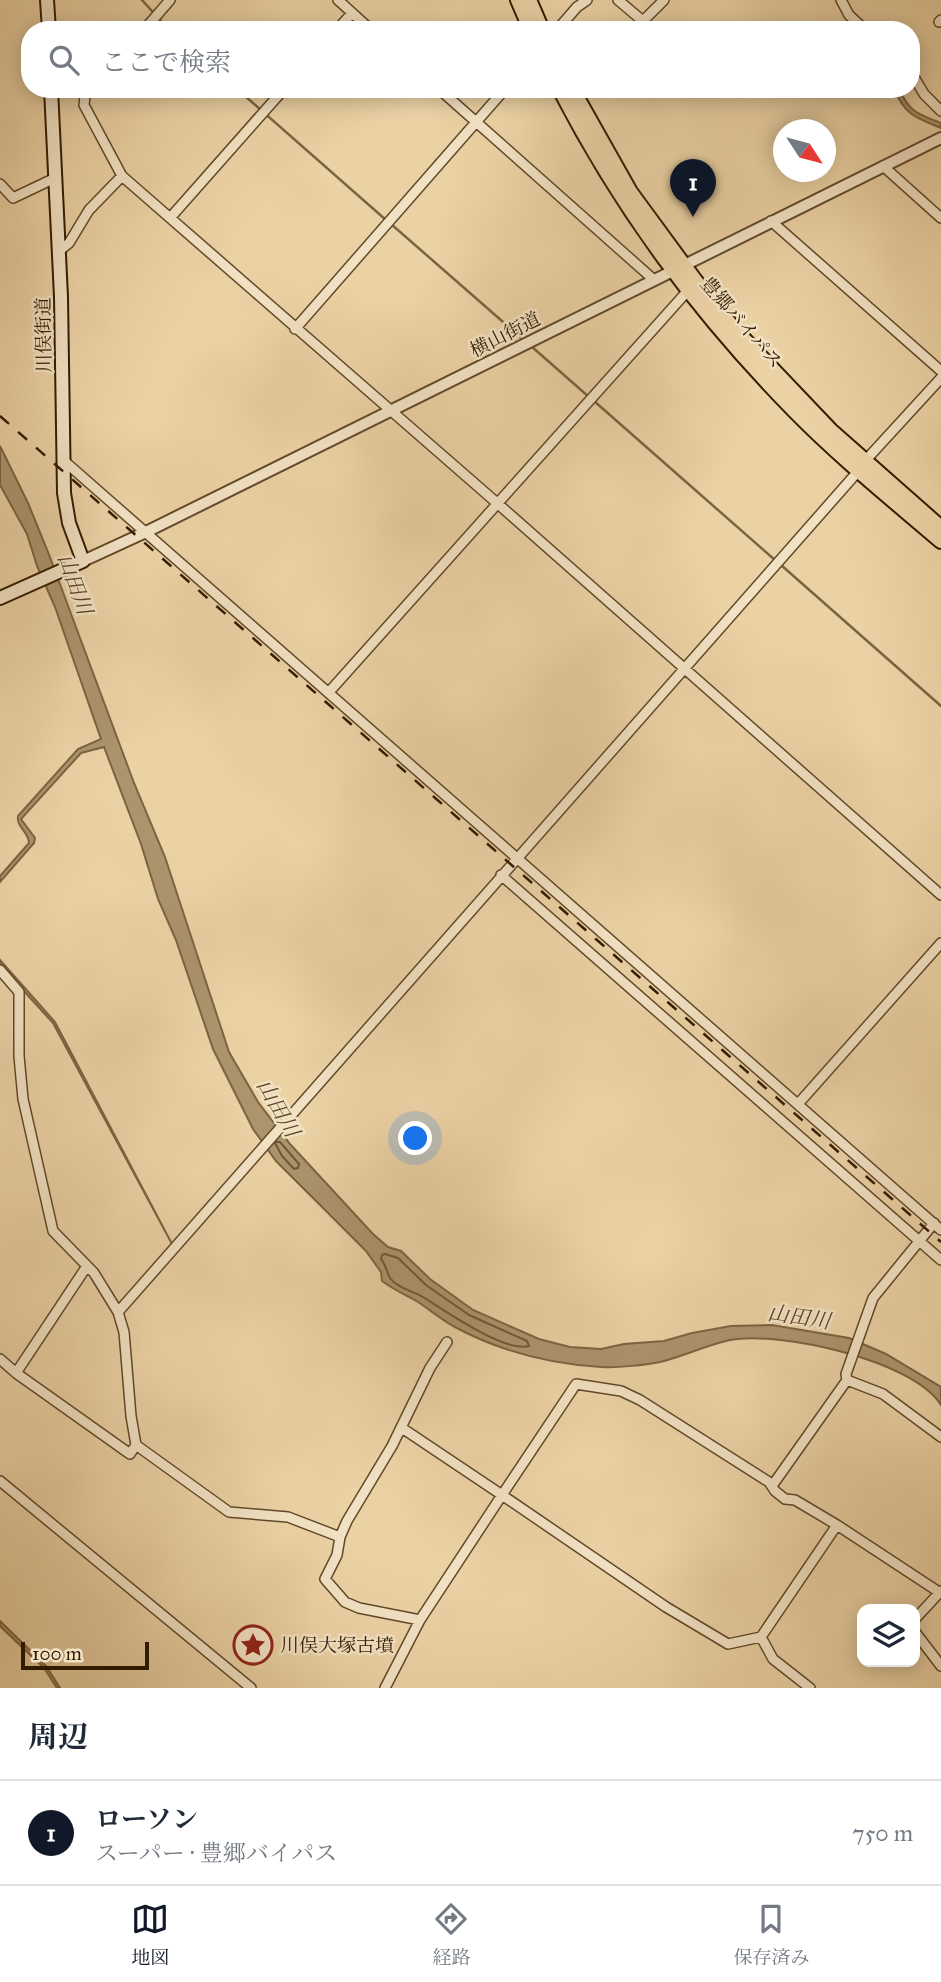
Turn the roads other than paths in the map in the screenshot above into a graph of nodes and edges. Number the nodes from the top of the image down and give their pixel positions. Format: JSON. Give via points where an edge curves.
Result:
{"nodes":[{"id":1,"x":47,"y":0,"type":"edge"},
{"id":2,"x":170,"y":0,"type":"edge"},
{"id":3,"x":338,"y":0,"type":"edge"},
{"id":4,"x":518,"y":0,"type":"edge"},
{"id":5,"x":529,"y":0,"type":"edge"},
{"id":6,"x":587,"y":0,"type":"edge"},
{"id":7,"x":618,"y":0,"type":"edge"},
{"id":8,"x":664,"y":0,"type":"edge"},
{"id":9,"x":841,"y":0,"type":"edge"},
{"id":10,"x":352,"y":13,"type":"junction"},
{"id":11,"x":48,"y":21,"type":"edge"},
{"id":12,"x":152,"y":21,"type":"edge"},
{"id":13,"x":345,"y":21,"type":"edge"},
{"id":14,"x":361,"y":21,"type":"edge"},
{"id":15,"x":527,"y":21,"type":"edge"},
{"id":16,"x":538,"y":21,"type":"edge"},
{"id":17,"x":565,"y":21,"type":"edge"},
{"id":18,"x":642,"y":21,"type":"edge"},
{"id":19,"x":644,"y":21,"type":"edge"},
{"id":20,"x":855,"y":21,"type":"edge"},
{"id":21,"x":920,"y":87,"type":"edge"},
{"id":22,"x":51,"y":98,"type":"edge"},
{"id":23,"x":85,"y":98,"type":"edge"},
{"id":24,"x":276,"y":98,"type":"edge"},
{"id":25,"x":449,"y":98,"type":"edge"},
{"id":26,"x":497,"y":98,"type":"edge"},
{"id":27,"x":565,"y":98,"type":"edge"},
{"id":28,"x":577,"y":98,"type":"edge"},
{"id":29,"x":941,"y":111,"type":"edge"},
{"id":30,"x":476,"y":122,"type":"junction"},
{"id":31,"x":941,"y":138,"type":"edge"},
{"id":32,"x":883,"y":166,"type":"junction"},
{"id":33,"x":122,"y":176,"type":"junction"},
{"id":34,"x":55,"y":178,"type":"junction"},
{"id":35,"x":0,"y":184,"type":"edge"},
{"id":36,"x":170,"y":218,"type":"junction"},
{"id":37,"x":941,"y":218,"type":"edge"},
{"id":38,"x":771,"y":221,"type":"junction"},
{"id":39,"x":59,"y":251,"type":"junction"},
{"id":40,"x":678,"y":267,"type":"junction"},
{"id":41,"x":653,"y":279,"type":"junction"},
{"id":42,"x":692,"y":286,"type":"junction"},
{"id":43,"x":295,"y":329,"type":"junction"},
{"id":44,"x":941,"y":371,"type":"edge"},
{"id":45,"x":941,"y":378,"type":"edge"},
{"id":46,"x":389,"y":411,"type":"junction"},
{"id":47,"x":63,"y":460,"type":"junction"},
{"id":48,"x":862,"y":466,"type":"junction"},
{"id":49,"x":497,"y":503,"type":"junction"},
{"id":50,"x":941,"y":528,"type":"edge"},
{"id":51,"x":146,"y":532,"type":"junction"},
{"id":52,"x":941,"y":541,"type":"edge"},
{"id":53,"x":83,"y":561,"type":"junction"},
{"id":54,"x":0,"y":598,"type":"edge"},
{"id":55,"x":683,"y":668,"type":"junction"},
{"id":56,"x":329,"y":692,"type":"junction"},
{"id":57,"x":517,"y":857,"type":"junction"},
{"id":58,"x":501,"y":875,"type":"junction"},
{"id":59,"x":941,"y":895,"type":"edge"},
{"id":60,"x":941,"y":943,"type":"edge"},
{"id":61,"x":0,"y":970,"type":"edge"},
{"id":62,"x":798,"y":1104,"type":"junction"},
{"id":63,"x":937,"y":1227,"type":"edge"},
{"id":64,"x":919,"y":1240,"type":"junction"},
{"id":65,"x":941,"y":1260,"type":"edge"},
{"id":66,"x":87,"y":1266,"type":"junction"},
{"id":67,"x":118,"y":1312,"type":"junction"},
{"id":68,"x":447,"y":1342,"type":"dead end"},
{"id":69,"x":0,"y":1359,"type":"edge"},
{"id":70,"x":16,"y":1373,"type":"junction"},
{"id":71,"x":846,"y":1377,"type":"junction"},
{"id":72,"x":402,"y":1428,"type":"junction"},
{"id":73,"x":941,"y":1437,"type":"edge"},
{"id":74,"x":136,"y":1444,"type":"junction"},
{"id":75,"x":0,"y":1481,"type":"edge"},
{"id":76,"x":772,"y":1486,"type":"junction"},
{"id":77,"x":502,"y":1495,"type":"junction"},
{"id":78,"x":837,"y":1525,"type":"junction"},
{"id":79,"x":340,"y":1537,"type":"junction"},
{"id":80,"x":940,"y":1591,"type":"edge"},
{"id":81,"x":920,"y":1613,"type":"edge"},
{"id":82,"x":420,"y":1620,"type":"junction"},
{"id":83,"x":761,"y":1637,"type":"junction"},
{"id":84,"x":920,"y":1639,"type":"edge"},
{"id":85,"x":941,"y":1666,"type":"edge"},
{"id":86,"x":251,"y":1688,"type":"edge"},
{"id":87,"x":385,"y":1688,"type":"edge"},
{"id":88,"x":810,"y":1688,"type":"edge"}],
"edges":[{"from":1,"to":11,"type":"main road"},
{"from":2,"to":12,"type":"street"},
{"from":3,"to":10,"type":"street"},
{"from":4,"to":15,"type":"main road"},
{"from":5,"to":16,"type":"main road"},
{"from":6,"to":17,"type":"street"},
{"from":7,"to":18,"type":"street"},
{"from":8,"to":19,"type":"street"},
{"from":9,"to":20,"type":"street"},
{"from":10,"to":13,"type":"street"},
{"from":10,"to":14,"type":"street"},
{"from":21,"to":29,"type":"street"},
{"from":22,"to":34,"type":"main road","name":"川俣街道"},
{"from":23,"to":33,"type":"street","via":[[84,105]]},
{"from":24,"to":36,"type":"street"},
{"from":25,"to":30,"type":"street"},
{"from":26,"to":30,"type":"street"},
{"from":27,"to":40,"type":"main road","name":"豊郷バイパス","via":[[648,239]]},
{"from":28,"to":40,"type":"main road","name":"豊郷バイパス"},
{"from":30,"to":41,"type":"street"},
{"from":30,"to":43,"type":"street"},
{"from":31,"to":32,"type":"street","name":"横山街道"},
{"from":32,"to":37,"type":"street"},
{"from":32,"to":38,"type":"street","name":"横山街道"},
{"from":33,"to":36,"type":"street"},
{"from":33,"to":39,"type":"street"},
{"from":34,"to":35,"type":"street","via":[[13,198]]},
{"from":34,"to":39,"type":"main road","name":"川俣街道"},
{"from":36,"to":43,"type":"street"},
{"from":38,"to":40,"type":"street","name":"横山街道"},
{"from":38,"to":44,"type":"street"},
{"from":39,"to":47,"type":"main road","name":"川俣街道"},
{"from":40,"to":41,"type":"street","name":"横山街道"},
{"from":40,"to":42,"type":"main road","name":"豊郷バイパス"},
{"from":41,"to":46,"type":"street","name":"横山街道"},
{"from":42,"to":48,"type":"main road","name":"豊郷バイパス"},
{"from":42,"to":49,"type":"street"},
{"from":43,"to":46,"type":"street"},
{"from":45,"to":48,"type":"street"},
{"from":46,"to":49,"type":"street"},
{"from":46,"to":51,"type":"street","name":"横山街道"},
{"from":47,"to":51,"type":"street"},
{"from":47,"to":53,"type":"main road","name":"川俣街道","via":[[65,508]]},
{"from":48,"to":50,"type":"main road","name":"豊郷バイパス"},
{"from":48,"to":52,"type":"main road","name":"豊郷バイパス"},
{"from":48,"to":55,"type":"street"},
{"from":49,"to":55,"type":"street"},
{"from":49,"to":56,"type":"street"},
{"from":51,"to":53,"type":"street","name":"横山街道"},
{"from":51,"to":56,"type":"street"},
{"from":53,"to":54,"type":"main road"},
{"from":55,"to":57,"type":"street"},
{"from":55,"to":59,"type":"street"},
{"from":56,"to":57,"type":"street"},
{"from":57,"to":58,"type":"street"},
{"from":57,"to":62,"type":"street"},
{"from":58,"to":64,"type":"street"},
{"from":58,"to":67,"type":"street"},
{"from":60,"to":62,"type":"street"},
{"from":61,"to":66,"type":"street","via":[[19,992],[23,1100],[53,1231]]},
{"from":62,"to":63,"type":"street"},
{"from":63,"to":64,"type":"street"},
{"from":64,"to":65,"type":"street"},
{"from":64,"to":71,"type":"street","via":[[873,1298]]},
{"from":66,"to":67,"type":"street"},
{"from":66,"to":70,"type":"street"},
{"from":67,"to":74,"type":"street"},
{"from":68,"to":72,"type":"street"},
{"from":69,"to":70,"type":"street"},
{"from":70,"to":74,"type":"street","via":[[130,1454]]},
{"from":71,"to":73,"type":"street","via":[[883,1394]]},
{"from":71,"to":76,"type":"street"},
{"from":72,"to":77,"type":"street"},
{"from":72,"to":79,"type":"street"},
{"from":74,"to":79,"type":"street","via":[[229,1512],[288,1517]]},
{"from":75,"to":86,"type":"street"},
{"from":76,"to":77,"type":"street","via":[[640,1400],[621,1391],[576,1384]]},
{"from":76,"to":78,"type":"street","via":[[785,1499],[795,1500]]},
{"from":77,"to":82,"type":"street"},
{"from":77,"to":83,"type":"street","via":[[728,1644]]},
{"from":78,"to":80,"type":"street"},
{"from":78,"to":83,"type":"street"},
{"from":79,"to":82,"type":"street","via":[[325,1579],[345,1602]]},
{"from":80,"to":81,"type":"street"},
{"from":82,"to":87,"type":"street"},
{"from":83,"to":88,"type":"street","via":[[773,1659]]},
{"from":84,"to":85,"type":"street"}]}
